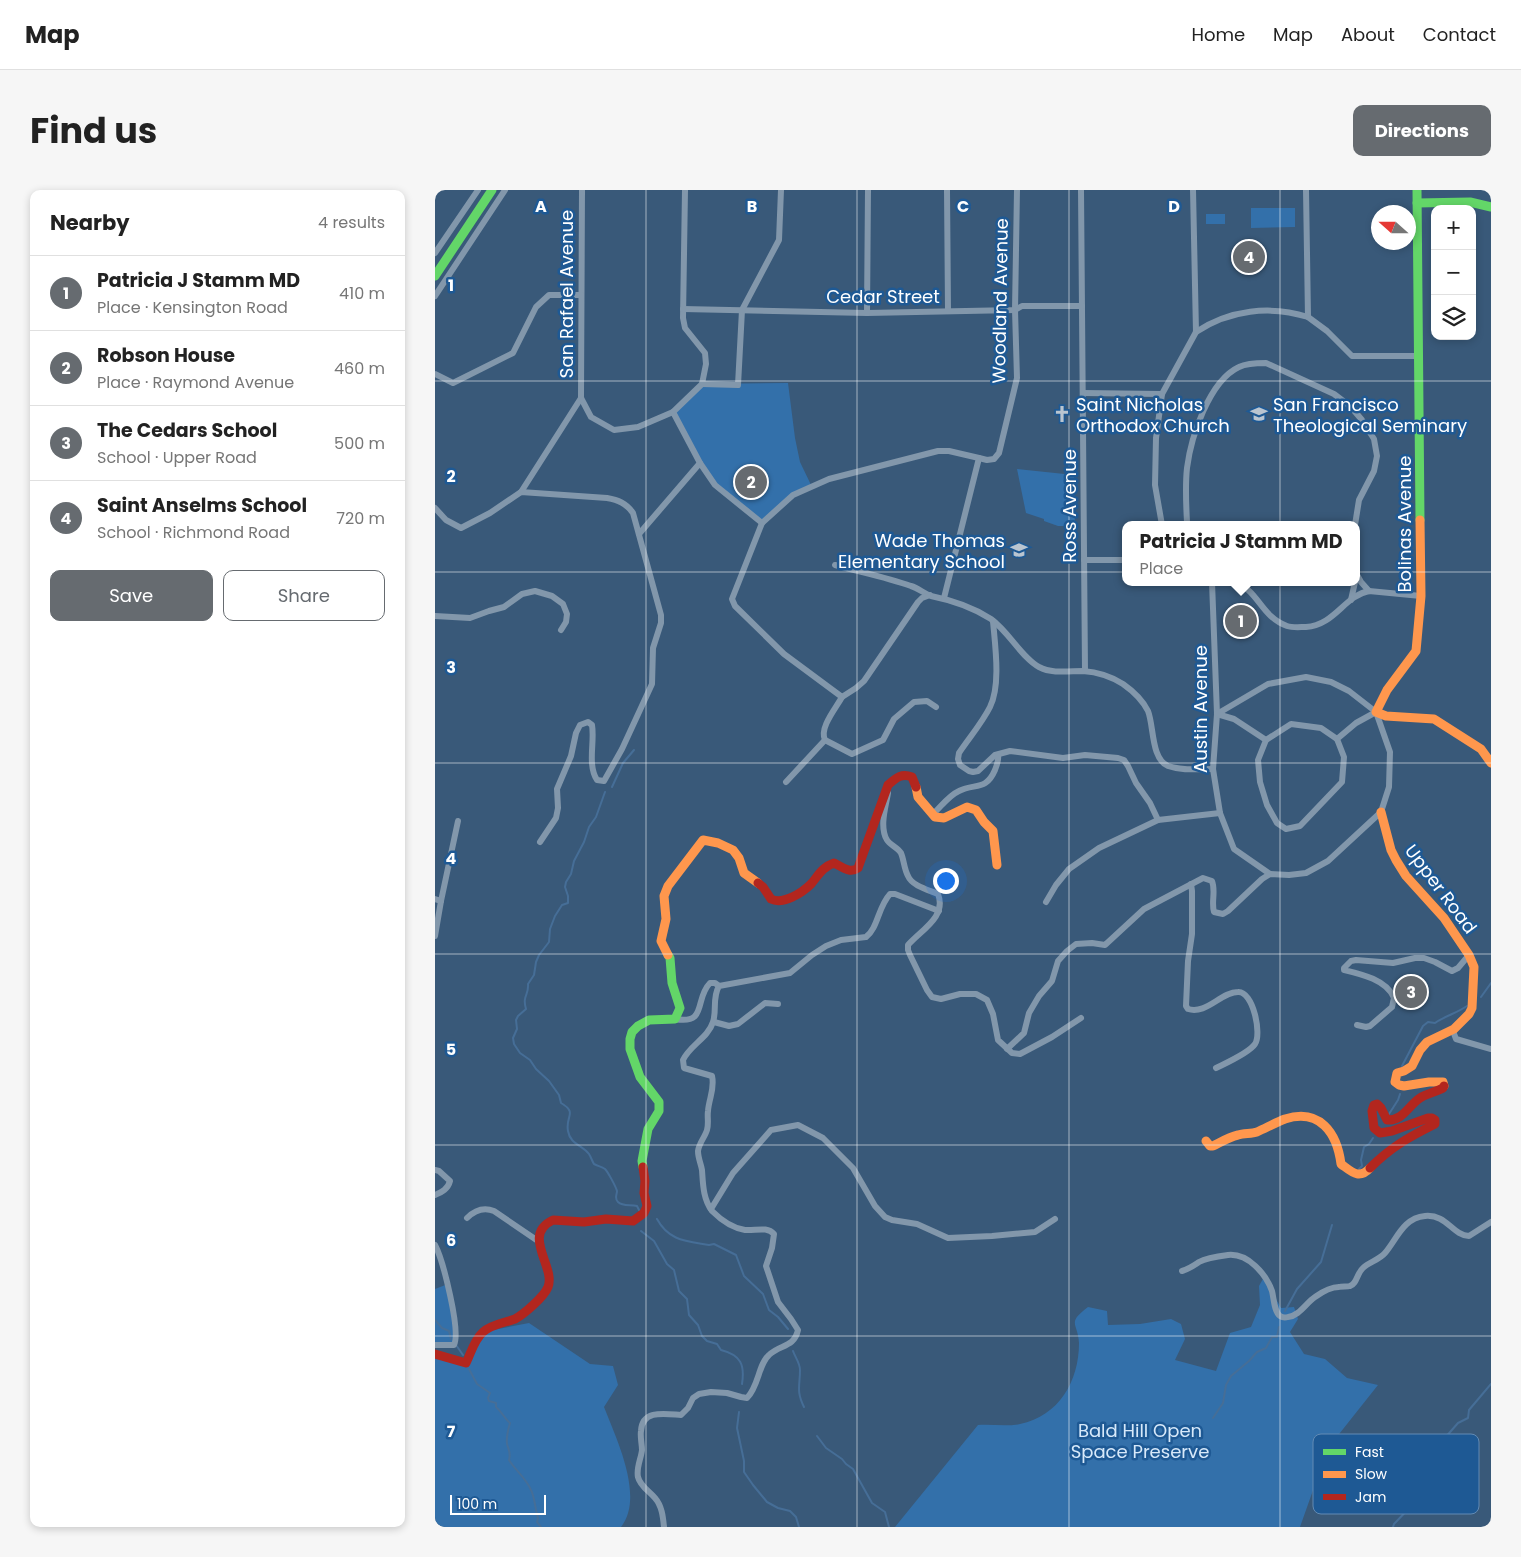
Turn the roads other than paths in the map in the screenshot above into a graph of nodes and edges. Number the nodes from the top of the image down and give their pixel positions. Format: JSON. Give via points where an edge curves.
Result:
{"nodes":[{"id":1,"x":478,"y":190,"type":"edge"},
{"id":2,"x":492,"y":190,"type":"edge"},
{"id":3,"x":505,"y":190,"type":"edge"},
{"id":4,"x":582,"y":190,"type":"edge"},
{"id":5,"x":685,"y":190,"type":"edge"},
{"id":6,"x":781,"y":190,"type":"edge"},
{"id":7,"x":868,"y":190,"type":"edge"},
{"id":8,"x":947,"y":190,"type":"edge"},
{"id":9,"x":1017,"y":190,"type":"edge"},
{"id":10,"x":1081,"y":190,"type":"edge"},
{"id":11,"x":1193,"y":190,"type":"edge"},
{"id":12,"x":1306,"y":190,"type":"edge"},
{"id":13,"x":1417,"y":190,"type":"edge"},
{"id":14,"x":1417,"y":203,"type":"junction"},
{"id":15,"x":1491,"y":209,"type":"edge"},
{"id":16,"x":435,"y":253,"type":"edge"},
{"id":17,"x":435,"y":276,"type":"edge"},
{"id":18,"x":581,"y":295,"type":"junction"},
{"id":19,"x":435,"y":296,"type":"edge"},
{"id":20,"x":1082,"y":306,"type":"junction"},
{"id":21,"x":683,"y":309,"type":"junction"},
{"id":22,"x":742,"y":310,"type":"junction"},
{"id":23,"x":948,"y":310,"type":"junction"},
{"id":24,"x":1015,"y":310,"type":"junction"},
{"id":25,"x":867,"y":313,"type":"junction"},
{"id":26,"x":1308,"y":317,"type":"junction"},
{"id":27,"x":1196,"y":332,"type":"junction"},
{"id":28,"x":1419,"y":356,"type":"junction"},
{"id":29,"x":435,"y":374,"type":"edge"},
{"id":30,"x":702,"y":384,"type":"junction"},
{"id":31,"x":1083,"y":393,"type":"junction"},
{"id":32,"x":1162,"y":394,"type":"junction"},
{"id":33,"x":581,"y":398,"type":"junction"},
{"id":34,"x":673,"y":412,"type":"junction"},
{"id":35,"x":979,"y":458,"type":"junction"},
{"id":36,"x":700,"y":463,"type":"junction"},
{"id":37,"x":521,"y":492,"type":"junction"},
{"id":38,"x":435,"y":508,"type":"edge"},
{"id":39,"x":1161,"y":521,"type":"edge"},
{"id":40,"x":1187,"y":521,"type":"edge"},
{"id":41,"x":1356,"y":521,"type":"edge"},
{"id":42,"x":762,"y":523,"type":"junction"},
{"id":43,"x":639,"y":534,"type":"junction"},
{"id":44,"x":1084,"y":560,"type":"junction"},
{"id":45,"x":1122,"y":560,"type":"edge"},
{"id":46,"x":835,"y":565,"type":"dead end"},
{"id":47,"x":1360,"y":580,"type":"edge"},
{"id":48,"x":1212,"y":586,"type":"edge"},
{"id":49,"x":1244,"y":586,"type":"edge"},
{"id":50,"x":1248,"y":586,"type":"edge"},
{"id":51,"x":1354,"y":586,"type":"edge"},
{"id":52,"x":1249,"y":590,"type":"junction"},
{"id":53,"x":1369,"y":591,"type":"junction"},
{"id":54,"x":930,"y":596,"type":"junction"},
{"id":55,"x":1421,"y":596,"type":"junction"},
{"id":56,"x":944,"y":598,"type":"junction"},
{"id":57,"x":1351,"y":600,"type":"junction"},
{"id":58,"x":435,"y":616,"type":"edge"},
{"id":59,"x":993,"y":620,"type":"junction"},
{"id":60,"x":561,"y":630,"type":"dead end"},
{"id":61,"x":1085,"y":671,"type":"junction"},
{"id":62,"x":843,"y":697,"type":"junction"},
{"id":63,"x":936,"y":707,"type":"dead end"},
{"id":64,"x":1376,"y":712,"type":"junction"},
{"id":65,"x":1217,"y":714,"type":"junction"},
{"id":66,"x":1337,"y":739,"type":"junction"},
{"id":67,"x":825,"y":740,"type":"junction"},
{"id":68,"x":1266,"y":740,"type":"junction"},
{"id":69,"x":998,"y":755,"type":"junction"},
{"id":70,"x":1491,"y":763,"type":"edge"},
{"id":71,"x":1213,"y":768,"type":"junction"},
{"id":72,"x":786,"y":782,"type":"dead end"},
{"id":73,"x":888,"y":785,"type":"junction"},
{"id":74,"x":1381,"y":812,"type":"junction"},
{"id":75,"x":1220,"y":813,"type":"junction"},
{"id":76,"x":932,"y":816,"type":"junction"},
{"id":77,"x":1158,"y":820,"type":"junction"},
{"id":78,"x":458,"y":821,"type":"dead end"},
{"id":79,"x":541,"y":842,"type":"dead end"},
{"id":80,"x":997,"y":865,"type":"dead end"},
{"id":81,"x":1270,"y":874,"type":"junction"},
{"id":82,"x":1191,"y":884,"type":"junction"},
{"id":83,"x":438,"y":900,"type":"edge"},
{"id":84,"x":1046,"y":902,"type":"dead end"},
{"id":85,"x":939,"y":911,"type":"junction"},
{"id":86,"x":435,"y":936,"type":"edge"},
{"id":87,"x":1469,"y":955,"type":"junction"},
{"id":88,"x":719,"y":986,"type":"junction"},
{"id":89,"x":778,"y":1004,"type":"dead end"},
{"id":90,"x":1081,"y":1018,"type":"dead end"},
{"id":91,"x":675,"y":1019,"type":"junction"},
{"id":92,"x":714,"y":1022,"type":"junction"},
{"id":93,"x":1357,"y":1025,"type":"dead end"},
{"id":94,"x":1453,"y":1031,"type":"junction"},
{"id":95,"x":1007,"y":1049,"type":"junction"},
{"id":96,"x":1491,"y":1049,"type":"edge"},
{"id":97,"x":1216,"y":1068,"type":"dead end"},
{"id":98,"x":1206,"y":1141,"type":"dead end"},
{"id":99,"x":435,"y":1170,"type":"edge"},
{"id":100,"x":435,"y":1195,"type":"edge"},
{"id":101,"x":711,"y":1209,"type":"junction"},
{"id":102,"x":467,"y":1218,"type":"dead end"},
{"id":103,"x":1055,"y":1219,"type":"dead end"},
{"id":104,"x":1491,"y":1222,"type":"edge"},
{"id":105,"x":538,"y":1241,"type":"junction"},
{"id":106,"x":435,"y":1245,"type":"edge"},
{"id":107,"x":1182,"y":1272,"type":"dead end"},
{"id":108,"x":435,"y":1345,"type":"edge"},
{"id":109,"x":435,"y":1354,"type":"edge"},
{"id":110,"x":664,"y":1527,"type":"edge"}],
"edges":[{"from":1,"to":16,"type":"street"},
{"from":2,"to":17,"type":"street"},
{"from":3,"to":19,"type":"street"},
{"from":4,"to":18,"type":"street","name":"San Rafael Avenue"},
{"from":5,"to":21,"type":"street"},
{"from":6,"to":22,"type":"street","via":[[779,240]]},
{"from":7,"to":25,"type":"street"},
{"from":8,"to":23,"type":"street"},
{"from":9,"to":24,"type":"street","name":"Woodland Avenue"},
{"from":10,"to":20,"type":"street","name":"Ross Avenue"},
{"from":11,"to":27,"type":"street"},
{"from":12,"to":26,"type":"street"},
{"from":13,"to":14,"type":"street","name":"Bolinas Avenue"},
{"from":14,"to":15,"type":"street","via":[[1470,202]]},
{"from":14,"to":28,"type":"street","name":"Bolinas Avenue"},
{"from":18,"to":29,"type":"street","via":[[549,294],[536,307],[513,353],[453,382]]},
{"from":18,"to":33,"type":"street","name":"San Rafael Avenue"},
{"from":20,"to":24,"type":"street","name":"Cedar Street","via":[[1022,306]]},
{"from":20,"to":31,"type":"street","name":"Ross Avenue"},
{"from":21,"to":22,"type":"street","name":"Cedar Street"},
{"from":21,"to":30,"type":"street","via":[[685,328],[706,358]]},
{"from":22,"to":25,"type":"street","name":"Cedar Street"},
{"from":22,"to":30,"type":"street","via":[[739,385]]},
{"from":23,"to":24,"type":"street","name":"Cedar Street"},
{"from":23,"to":25,"type":"street","name":"Cedar Street"},
{"from":24,"to":35,"type":"street","name":"Woodland Avenue","via":[[1017,378],[1007,424],[995,459]]},
{"from":26,"to":27,"type":"street","via":[[1295,313],[1254,311],[1218,319]]},
{"from":26,"to":28,"type":"street","via":[[1352,356]]},
{"from":27,"to":32,"type":"street"},
{"from":28,"to":55,"type":"street","name":"Bolinas Avenue"},
{"from":30,"to":34,"type":"street"},
{"from":31,"to":32,"type":"street"},
{"from":31,"to":44,"type":"street","name":"Ross Avenue"},
{"from":32,"to":39,"type":"street","via":[[1156,438],[1155,485]]},
{"from":33,"to":34,"type":"street","via":[[591,416],[614,430],[638,427]]},
{"from":33,"to":37,"type":"street"},
{"from":34,"to":36,"type":"street"},
{"from":35,"to":42,"type":"street","via":[[949,450],[939,451],[829,479],[793,495]]},
{"from":35,"to":56,"type":"street"},
{"from":36,"to":42,"type":"street","via":[[715,485]]},
{"from":36,"to":43,"type":"street"},
{"from":37,"to":38,"type":"street","via":[[461,528],[446,520]]},
{"from":37,"to":43,"type":"street","via":[[615,499],[633,513]]},
{"from":40,"to":41,"type":"street","via":[[1187,467],[1203,410],[1228,375],[1239,367],[1266,363],[1334,394],[1351,407],[1374,439],[1377,456],[1374,471],[1359,500]]},
{"from":42,"to":62,"type":"street","via":[[732,602],[777,648]]},
{"from":43,"to":79,"type":"street","via":[[661,615],[653,648],[652,684],[604,781],[597,780],[594,772],[592,725],[588,722],[580,725],[557,789],[556,818]]},
{"from":44,"to":45,"type":"street"},
{"from":44,"to":61,"type":"street","name":"Ross Avenue"},
{"from":46,"to":54,"type":"street","via":[[912,586]]},
{"from":47,"to":53,"type":"street"},
{"from":48,"to":65,"type":"street","name":"Austin Avenue"},
{"from":49,"to":52,"type":"street"},
{"from":50,"to":52,"type":"street"},
{"from":51,"to":57,"type":"street"},
{"from":52,"to":57,"type":"street","via":[[1263,610],[1288,626],[1316,626],[1331,618]]},
{"from":53,"to":55,"type":"street"},
{"from":53,"to":57,"type":"street"},
{"from":54,"to":56,"type":"street"},
{"from":54,"to":62,"type":"street","via":[[918,602],[864,681]]},
{"from":55,"to":64,"type":"street","name":"Bolinas Avenue","via":[[1416,651],[1387,690]]},
{"from":56,"to":59,"type":"street"},
{"from":58,"to":60,"type":"street","via":[[470,618],[504,608],[522,594],[535,591],[552,596],[563,604],[567,614]]},
{"from":59,"to":61,"type":"street","via":[[1040,668]]},
{"from":59,"to":69,"type":"street","via":[[994,693],[990,706],[959,752],[958,759],[961,765],[973,772]]},
{"from":61,"to":71,"type":"street","via":[[1109,677],[1137,694],[1149,713],[1157,756],[1162,762],[1181,769]]},
{"from":62,"to":67,"type":"street","via":[[823,730]]},
{"from":63,"to":67,"type":"street","via":[[927,701],[915,702],[894,719],[883,740],[852,754]]},
{"from":64,"to":65,"type":"street","via":[[1349,691],[1331,682],[1306,677],[1268,684]]},
{"from":64,"to":66,"type":"street"},
{"from":64,"to":70,"type":"street","via":[[1387,716],[1434,719],[1481,749]]},
{"from":64,"to":74,"type":"street","via":[[1390,752],[1389,787]]},
{"from":65,"to":68,"type":"street","via":[[1234,719]]},
{"from":65,"to":71,"type":"street","name":"Austin Avenue"},
{"from":66,"to":68,"type":"street","via":[[1321,728],[1291,724]]},
{"from":66,"to":68,"type":"street","via":[[1344,756],[1342,782],[1300,826],[1286,829],[1277,823],[1267,805],[1260,782],[1258,760]]},
{"from":67,"to":72,"type":"street"},
{"from":69,"to":76,"type":"street","via":[[996,768],[987,782],[952,795]]},
{"from":69,"to":77,"type":"street","via":[[1009,751],[1063,758],[1085,755],[1124,760]]},
{"from":71,"to":75,"type":"street","name":"Austin Avenue"},
{"from":73,"to":76,"type":"street","via":[[899,776],[906,774],[912,777],[918,797]]},
{"from":73,"to":85,"type":"street","via":[[884,824],[887,841],[900,853],[912,882],[938,894],[941,900]]},
{"from":73,"to":91,"type":"street","via":[[858,868],[849,871],[834,863],[827,865],[802,892],[783,900],[771,898],[759,883],[745,874],[731,848],[709,840],[703,840],[697,846],[664,896],[666,919],[661,941],[670,958],[672,982],[680,1008]]},
{"from":74,"to":81,"type":"street","via":[[1342,850],[1317,868],[1306,873]]},
{"from":74,"to":87,"type":"street","name":"Upper Road","via":[[1396,860],[1444,918]]},
{"from":75,"to":77,"type":"street"},
{"from":75,"to":81,"type":"street","name":"Austin Avenue","via":[[1234,849]]},
{"from":76,"to":80,"type":"street","via":[[944,818],[967,807],[976,810],[993,831]]},
{"from":77,"to":84,"type":"street","via":[[1099,848],[1069,869]]},
{"from":78,"to":83,"type":"street"},
{"from":81,"to":82,"type":"street","via":[[1223,914],[1214,912],[1212,881],[1203,878]]},
{"from":82,"to":95,"type":"street","via":[[1144,909],[1105,945],[1076,944],[1067,951],[1058,961],[1052,981],[1029,1013],[1024,1033]]},
{"from":82,"to":97,"type":"street","via":[[1192,934],[1187,1006],[1195,1010],[1237,991],[1242,992],[1250,1000],[1258,1036],[1254,1046]]},
{"from":83,"to":86,"type":"street"},
{"from":85,"to":88,"type":"street","via":[[891,894],[881,906],[866,937],[850,937],[826,946],[790,973]]},
{"from":85,"to":95,"type":"street","via":[[908,945],[910,956],[932,996],[941,999],[975,994],[987,1000],[998,1040]]},
{"from":87,"to":93,"type":"street","name":"Upper Road","via":[[1452,971],[1424,958],[1393,962],[1351,961],[1344,970],[1381,983],[1394,998],[1391,1007],[1370,1026]]},
{"from":87,"to":94,"type":"street","name":"Upper Road","via":[[1474,967],[1472,1008]]},
{"from":88,"to":91,"type":"street","via":[[710,983],[705,988],[697,1014],[691,1020]]},
{"from":88,"to":92,"type":"street"},
{"from":89,"to":92,"type":"street","via":[[765,1004],[738,1024],[729,1026]]},
{"from":90,"to":95,"type":"street","via":[[1020,1054]]},
{"from":91,"to":105,"type":"street","via":[[649,1020],[638,1026],[629,1039],[640,1077],[659,1102],[659,1111],[648,1129],[642,1161],[647,1206],[644,1212],[633,1221],[553,1220],[543,1229]]},
{"from":92,"to":101,"type":"street","via":[[683,1060],[684,1068],[712,1076],[713,1080],[708,1126],[698,1154],[704,1192]]},
{"from":94,"to":96,"type":"street","via":[[1456,1039]]},
{"from":94,"to":98,"type":"street","via":[[1423,1045],[1410,1069],[1397,1073],[1395,1077],[1395,1082],[1403,1088],[1429,1080],[1443,1082],[1443,1088],[1421,1097],[1396,1120],[1387,1120],[1377,1104],[1371,1111],[1373,1128],[1380,1133],[1428,1118],[1435,1120],[1435,1124],[1385,1153],[1366,1173],[1360,1175],[1341,1164],[1333,1137],[1320,1120],[1306,1116],[1286,1119],[1213,1146]]},
{"from":99,"to":100,"type":"street","via":[[450,1181],[444,1191]]},
{"from":101,"to":103,"type":"street","via":[[733,1173],[771,1130],[799,1125],[823,1138],[853,1168],[875,1206],[892,1220],[917,1224],[948,1238],[1035,1232]]},
{"from":101,"to":110,"type":"street","via":[[736,1228],[769,1230],[774,1234],[766,1266],[778,1302],[798,1330],[793,1342],[768,1355],[747,1398],[727,1392],[699,1394],[681,1415],[655,1413],[645,1419],[641,1430],[638,1477],[656,1499]]},
{"from":102,"to":105,"type":"street","via":[[472,1213],[488,1209]]},
{"from":104,"to":107,"type":"street","via":[[1466,1236],[1436,1217],[1426,1216],[1408,1222],[1384,1255],[1364,1267],[1353,1285],[1324,1291],[1301,1310],[1285,1318],[1277,1312],[1268,1283],[1251,1262],[1241,1256],[1229,1255],[1199,1262]]},
{"from":105,"to":109,"type":"street","via":[[549,1272],[548,1288],[522,1314],[483,1332],[465,1363]]},
{"from":106,"to":108,"type":"street","via":[[445,1274],[456,1342],[454,1345]]}]}
